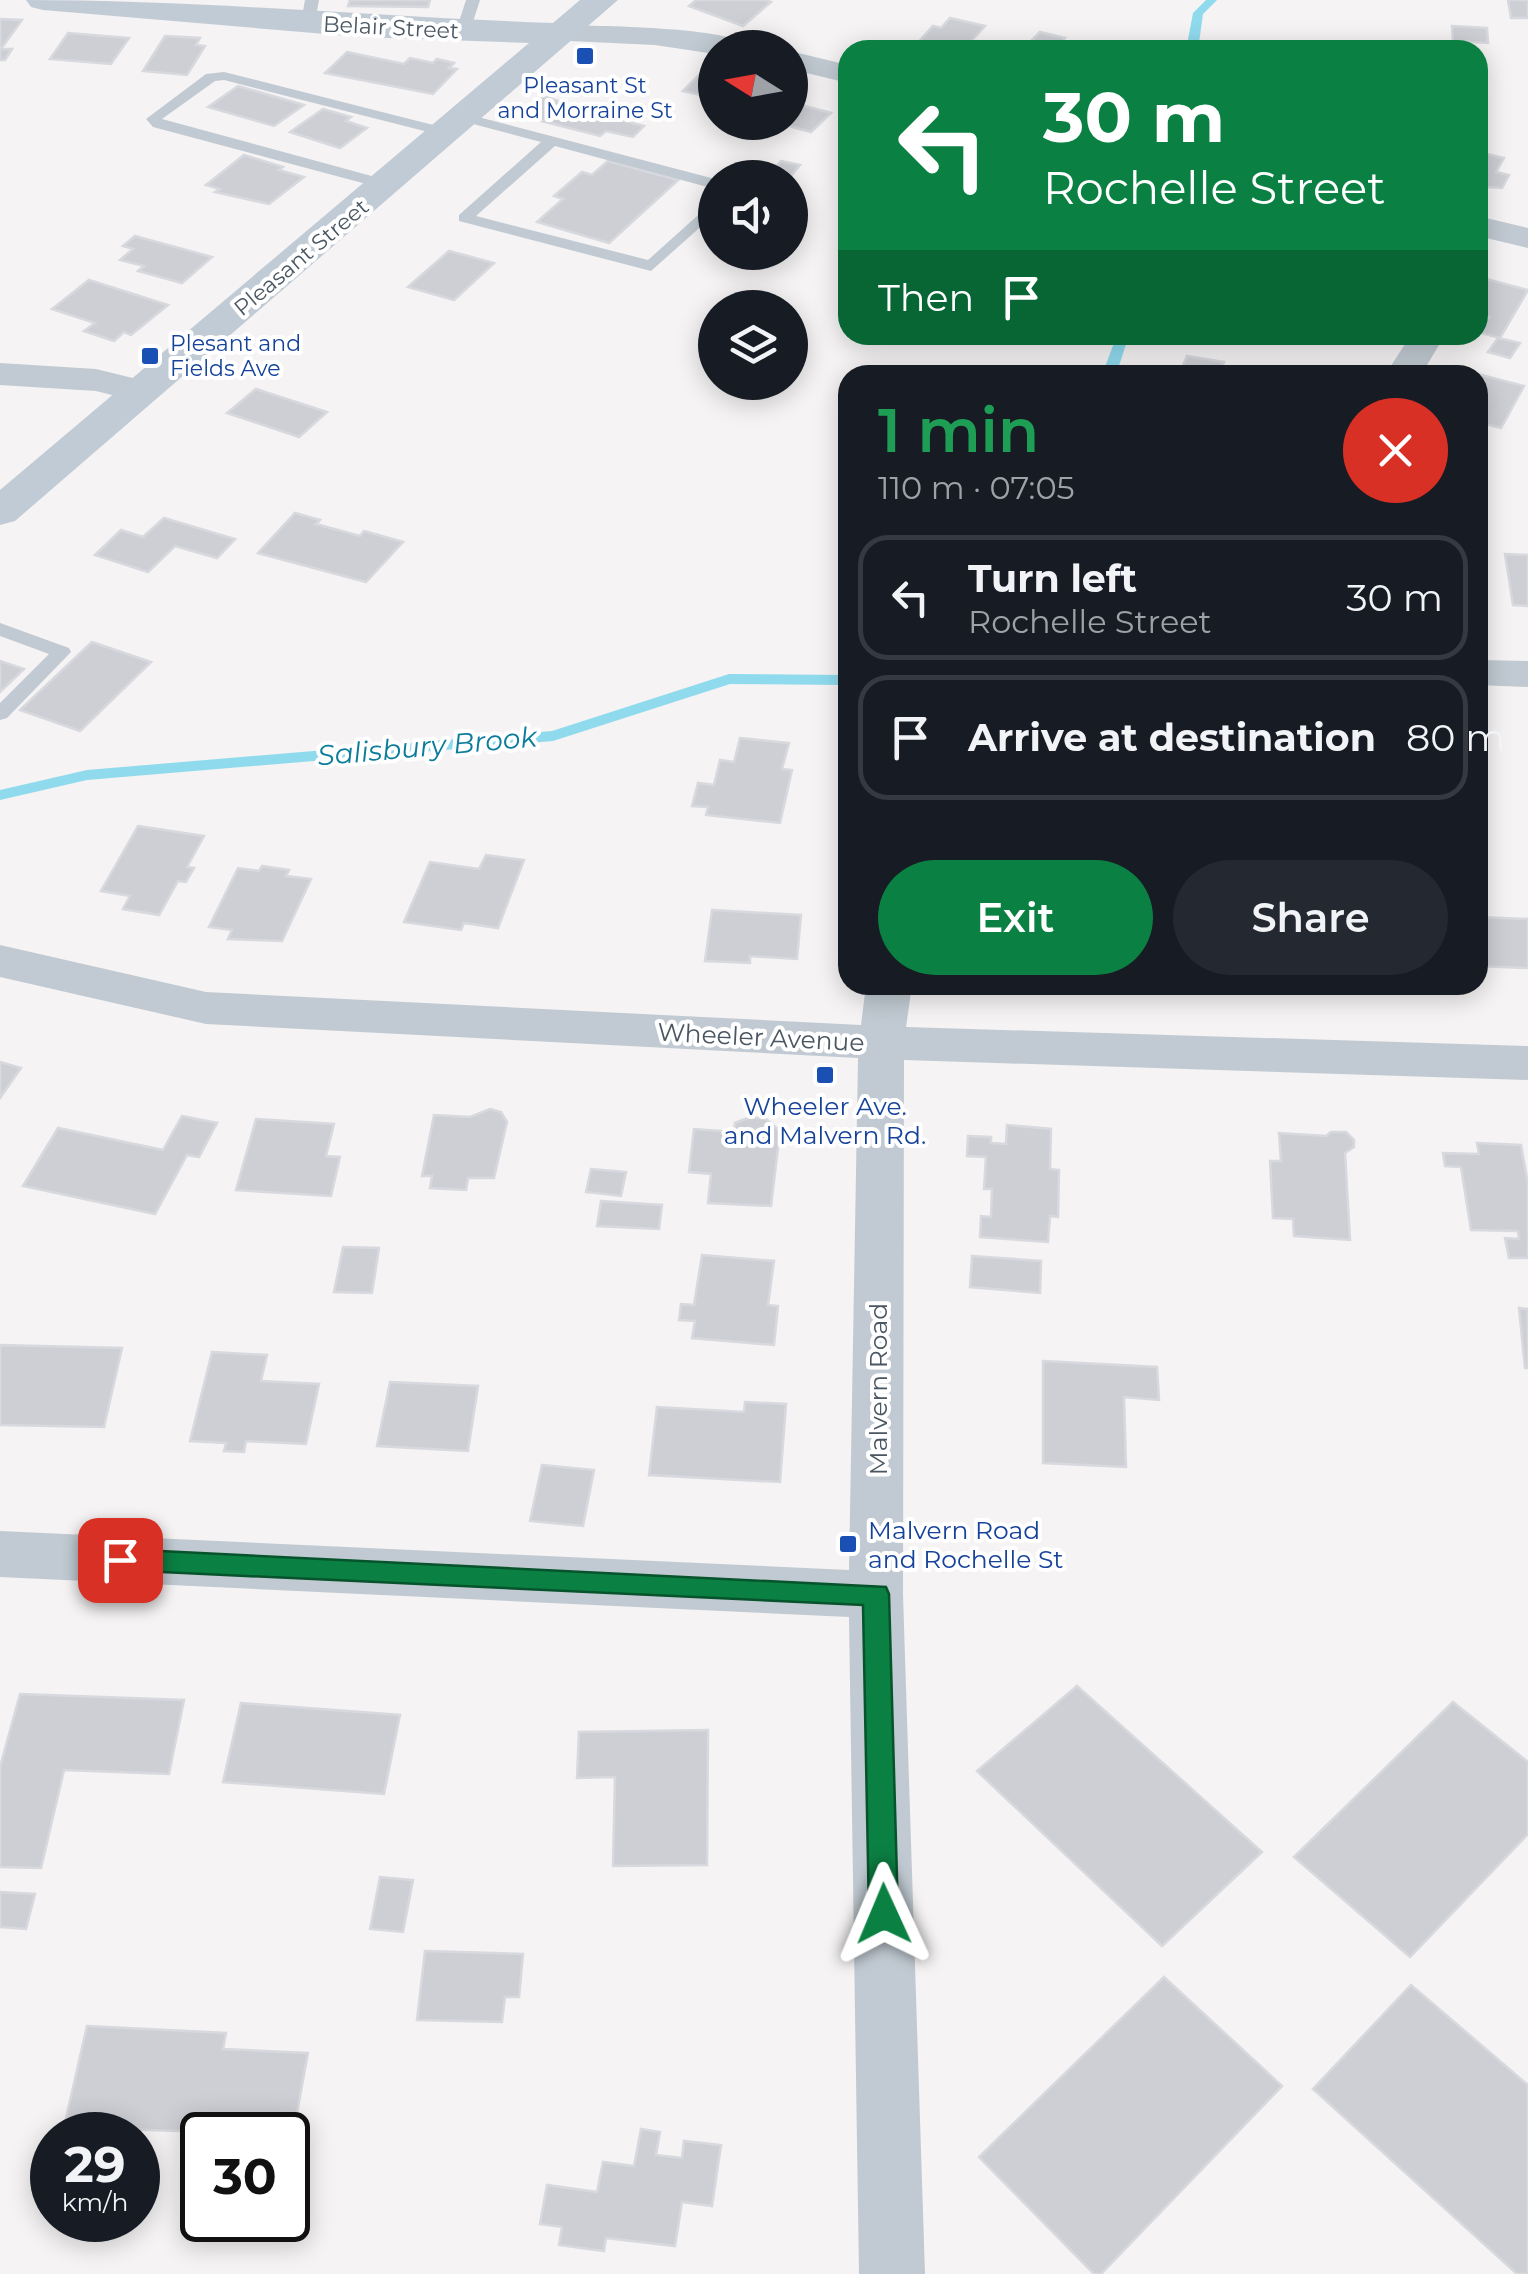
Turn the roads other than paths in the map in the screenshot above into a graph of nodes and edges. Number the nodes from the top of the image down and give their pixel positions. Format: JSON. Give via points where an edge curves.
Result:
{"nodes":[{"id":1,"x":43,"y":0,"type":"edge"},
{"id":2,"x":601,"y":0,"type":"edge"},
{"id":3,"x":310,"y":11,"type":"edge"},
{"id":4,"x":468,"y":15,"type":"edge"},
{"id":5,"x":559,"y":34,"type":"junction"},
{"id":6,"x":698,"y":42,"type":"edge"},
{"id":7,"x":808,"y":64,"type":"edge"},
{"id":8,"x":838,"y":72,"type":"edge"},
{"id":9,"x":454,"y":124,"type":"junction"},
{"id":10,"x":552,"y":141,"type":"junction"},
{"id":11,"x":698,"y":180,"type":"edge"},
{"id":12,"x":385,"y":184,"type":"junction"},
{"id":13,"x":698,"y":221,"type":"edge"},
{"id":14,"x":1488,"y":237,"type":"edge"},
{"id":15,"x":1528,"y":238,"type":"edge"},
{"id":16,"x":0,"y":374,"type":"edge"},
{"id":17,"x":140,"y":391,"type":"junction"},
{"id":18,"x":0,"y":512,"type":"edge"},
{"id":19,"x":0,"y":630,"type":"edge"},
{"id":20,"x":1488,"y":672,"type":"edge"},
{"id":21,"x":1528,"y":674,"type":"edge"},
{"id":22,"x":0,"y":714,"type":"edge"},
{"id":23,"x":0,"y":961,"type":"edge"},
{"id":24,"x":888,"y":995,"type":"edge"},
{"id":25,"x":881,"y":1043,"type":"junction"},
{"id":26,"x":1528,"y":1063,"type":"edge"},
{"id":27,"x":0,"y":1554,"type":"edge"},
{"id":28,"x":876,"y":1594,"type":"junction"},
{"id":29,"x":892,"y":2274,"type":"edge"}],
"edges":[{"from":1,"to":3,"type":"main road","name":"Belair Street"},
{"from":2,"to":5,"type":"main road","name":"Pleasant Street"},
{"from":3,"to":4,"type":"main road","name":"Belair Street"},
{"from":4,"to":5,"type":"main road","name":"Belair Street"},
{"from":5,"to":6,"type":"street"},
{"from":5,"to":9,"type":"main road","name":"Pleasant Street"},
{"from":7,"to":8,"type":"street"},
{"from":9,"to":10,"type":"lane"},
{"from":9,"to":12,"type":"main road","name":"Pleasant Street"},
{"from":9,"to":12,"type":"lane","via":[[224,76],[211,78],[153,119]]},
{"from":10,"to":11,"type":"lane"},
{"from":10,"to":13,"type":"lane","via":[[465,218],[650,266]]},
{"from":12,"to":17,"type":"main road","name":"Pleasant Street"},
{"from":14,"to":15,"type":"street"},
{"from":16,"to":17,"type":"street","via":[[96,380]]},
{"from":17,"to":18,"type":"main road","name":"Pleasant Street"},
{"from":19,"to":22,"type":"lane","via":[[62,652]]},
{"from":20,"to":21,"type":"street"},
{"from":23,"to":25,"type":"street","name":"Wheeler Avenue","via":[[206,1008]]},
{"from":24,"to":25,"type":"street","name":"Malvern Road"},
{"from":25,"to":26,"type":"street","name":"Wheeler Avenue"},
{"from":25,"to":28,"type":"street","name":"Malvern Road"},
{"from":27,"to":28,"type":"street"},
{"from":28,"to":29,"type":"street","name":"Malvern Road"}]}
